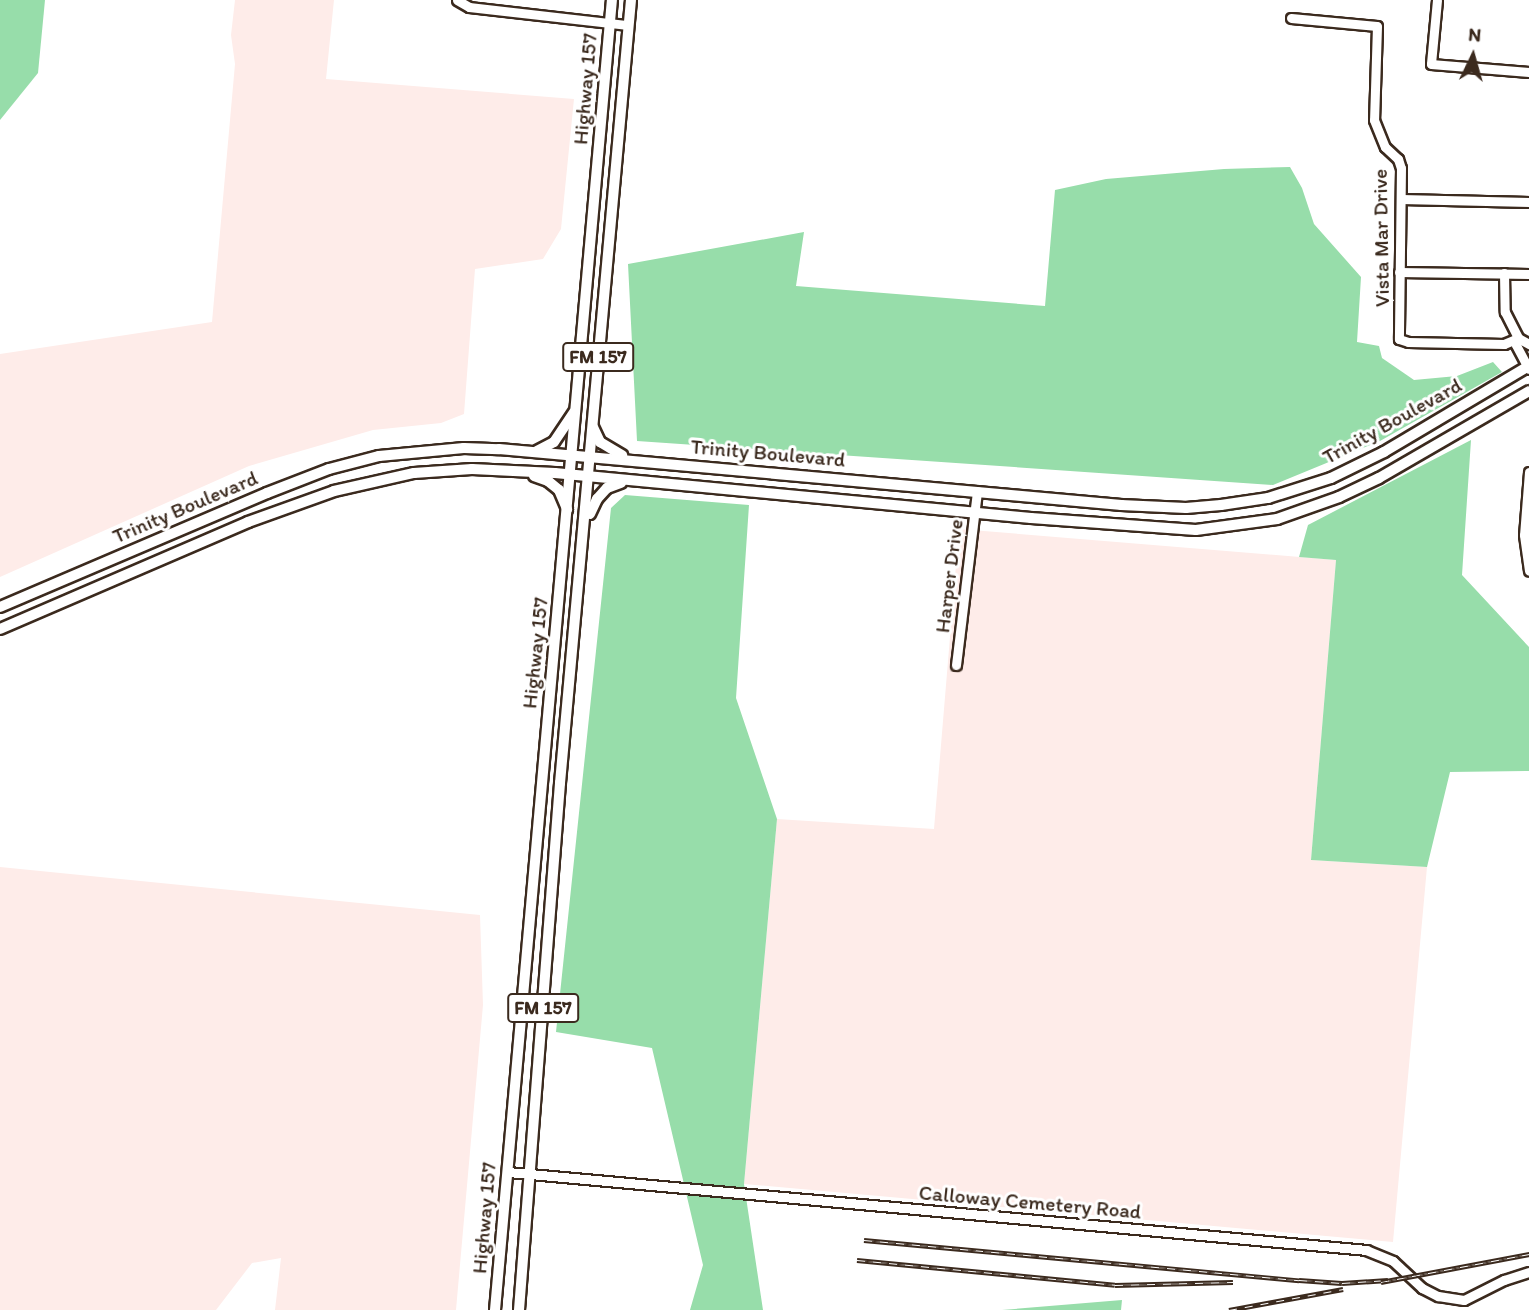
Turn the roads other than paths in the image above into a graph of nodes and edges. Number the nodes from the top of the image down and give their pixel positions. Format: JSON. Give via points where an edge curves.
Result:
{"nodes":[{"id":1,"x":457,"y":0,"type":"edge"},
{"id":2,"x":612,"y":0,"type":"edge"},
{"id":3,"x":631,"y":0,"type":"edge"},
{"id":4,"x":1437,"y":0,"type":"edge"},
{"id":5,"x":1291,"y":18,"type":"dead end"},
{"id":6,"x":610,"y":23,"type":"junction"},
{"id":7,"x":628,"y":25,"type":"junction"},
{"id":8,"x":1529,"y":72,"type":"edge"},
{"id":9,"x":1401,"y":199,"type":"junction"},
{"id":10,"x":1529,"y":202,"type":"edge"},
{"id":11,"x":1399,"y":272,"type":"junction"},
{"id":12,"x":1504,"y":273,"type":"junction"},
{"id":13,"x":1529,"y":274,"type":"edge"},
{"id":14,"x":1518,"y":338,"type":"junction"},
{"id":15,"x":1529,"y":344,"type":"edge"},
{"id":16,"x":1528,"y":367,"type":"edge"},
{"id":17,"x":1529,"y":391,"type":"edge"},
{"id":18,"x":576,"y":410,"type":"junction"},
{"id":19,"x":592,"y":425,"type":"junction"},
{"id":20,"x":537,"y":451,"type":"junction"},
{"id":21,"x":572,"y":455,"type":"junction"},
{"id":22,"x":591,"y":457,"type":"junction"},
{"id":23,"x":635,"y":460,"type":"junction"},
{"id":24,"x":514,"y":471,"type":"junction"},
{"id":25,"x":765,"y":472,"type":"junction"},
{"id":26,"x":1529,"y":472,"type":"edge"},
{"id":27,"x":571,"y":475,"type":"junction"},
{"id":28,"x":590,"y":478,"type":"junction"},
{"id":29,"x":629,"y":481,"type":"junction"},
{"id":30,"x":764,"y":491,"type":"junction"},
{"id":31,"x":977,"y":491,"type":"junction"},
{"id":32,"x":568,"y":511,"type":"junction"},
{"id":33,"x":975,"y":512,"type":"junction"},
{"id":34,"x":203,"y":520,"type":"junction"},
{"id":35,"x":586,"y":523,"type":"junction"},
{"id":36,"x":210,"y":539,"type":"junction"},
{"id":37,"x":1528,"y":568,"type":"edge"},
{"id":38,"x":0,"y":607,"type":"edge"},
{"id":39,"x":0,"y":629,"type":"edge"},
{"id":40,"x":956,"y":665,"type":"dead end"},
{"id":41,"x":543,"y":768,"type":"junction"},
{"id":42,"x":562,"y":770,"type":"junction"},
{"id":43,"x":508,"y":1172,"type":"junction"},
{"id":44,"x":531,"y":1174,"type":"junction"},
{"id":45,"x":1529,"y":1272,"type":"edge"},
{"id":46,"x":495,"y":1310,"type":"edge"},
{"id":47,"x":519,"y":1310,"type":"edge"}],
"edges":[{"from":1,"to":6,"type":"street","via":[[469,7]]},
{"from":2,"to":6,"type":"main road","name":"Highway 157","number":"FM 157"},
{"from":3,"to":7,"type":"main road","name":"Highway 157","number":"FM 157"},
{"from":4,"to":8,"type":"street","via":[[1431,64]]},
{"from":5,"to":9,"type":"street","name":"Vista Mar Drive","via":[[1377,26],[1374,120],[1385,147],[1398,159]]},
{"from":6,"to":7,"type":"street"},
{"from":6,"to":18,"type":"main road","name":"Highway 157","number":"FM 157"},
{"from":7,"to":19,"type":"main road","name":"Highway 157","number":"FM 157"},
{"from":9,"to":10,"type":"street"},
{"from":9,"to":11,"type":"street","name":"Vista Mar Drive"},
{"from":11,"to":12,"type":"street"},
{"from":11,"to":14,"type":"street","name":"Vista Mar Drive","via":[[1399,339],[1504,344]]},
{"from":12,"to":13,"type":"street"},
{"from":12,"to":14,"type":"street","via":[[1505,312]]},
{"from":14,"to":15,"type":"street"},
{"from":14,"to":16,"type":"street","via":[[1516,345]]},
{"from":16,"to":31,"type":"main road","name":"Trinity Boulevard","via":[[1331,478],[1247,502],[1186,508]]},
{"from":17,"to":33,"type":"main road","name":"Trinity Boulevard","via":[[1380,478],[1277,519],[1196,530]]},
{"from":18,"to":20,"type":"main road","via":[[554,442]]},
{"from":18,"to":21,"type":"main road","name":"Highway 157","number":"FM 157"},
{"from":19,"to":22,"type":"main road","name":"Highway 157","number":"FM 157"},
{"from":19,"to":23,"type":"main road","via":[[600,442],[612,452]]},
{"from":20,"to":21,"type":"main road","name":"Trinity Boulevard"},
{"from":20,"to":34,"type":"main road","name":"Trinity Boulevard","via":[[464,448],[379,456],[329,469]]},
{"from":21,"to":22,"type":"main road","name":"Trinity Boulevard"},
{"from":21,"to":27,"type":"main road","name":"Highway 157","number":"FM 157"},
{"from":22,"to":23,"type":"main road","name":"Trinity Boulevard"},
{"from":22,"to":28,"type":"main road","name":"Highway 157","number":"FM 157"},
{"from":23,"to":25,"type":"main road","name":"Trinity Boulevard"},
{"from":24,"to":27,"type":"main road","name":"Trinity Boulevard"},
{"from":24,"to":32,"type":"main road","via":[[548,481],[559,490]]},
{"from":24,"to":36,"type":"main road","name":"Trinity Boulevard","via":[[445,469],[390,478],[334,491]]},
{"from":25,"to":30,"type":"main road"},
{"from":25,"to":31,"type":"main road","name":"Trinity Boulevard"},
{"from":26,"to":37,"type":"street","via":[[1524,536]]},
{"from":27,"to":28,"type":"main road","name":"Trinity Boulevard"},
{"from":27,"to":32,"type":"main road","name":"Highway 157","number":"FM 157"},
{"from":28,"to":29,"type":"main road","name":"Trinity Boulevard"},
{"from":28,"to":35,"type":"main road","name":"Highway 157","number":"FM 157"},
{"from":29,"to":30,"type":"main road","name":"Trinity Boulevard"},
{"from":29,"to":35,"type":"main road","via":[[607,488]]},
{"from":30,"to":33,"type":"main road","name":"Trinity Boulevard"},
{"from":31,"to":33,"type":"street","name":"Harper Drive"},
{"from":32,"to":41,"type":"main road","name":"Highway 157","number":"FM 157"},
{"from":33,"to":40,"type":"street","name":"Harper Drive"},
{"from":34,"to":36,"type":"main road"},
{"from":34,"to":38,"type":"main road","name":"Trinity Boulevard"},
{"from":35,"to":42,"type":"main road","name":"Highway 157","number":"FM 157"},
{"from":36,"to":39,"type":"main road","name":"Trinity Boulevard"},
{"from":41,"to":42,"type":"main road"},
{"from":41,"to":43,"type":"main road","name":"Highway 157","number":"FM 157"},
{"from":42,"to":44,"type":"main road","name":"Highway 157","number":"FM 157"},
{"from":43,"to":44,"type":"street","name":"Calloway Cemetery Road"},
{"from":43,"to":46,"type":"main road","name":"Highway 157","number":"FM 157"},
{"from":44,"to":45,"type":"street","name":"Calloway Cemetery Road","via":[[1366,1250],[1393,1261],[1422,1288],[1464,1300]]},
{"from":44,"to":47,"type":"main road","name":"Highway 157","number":"FM 157"}]}
